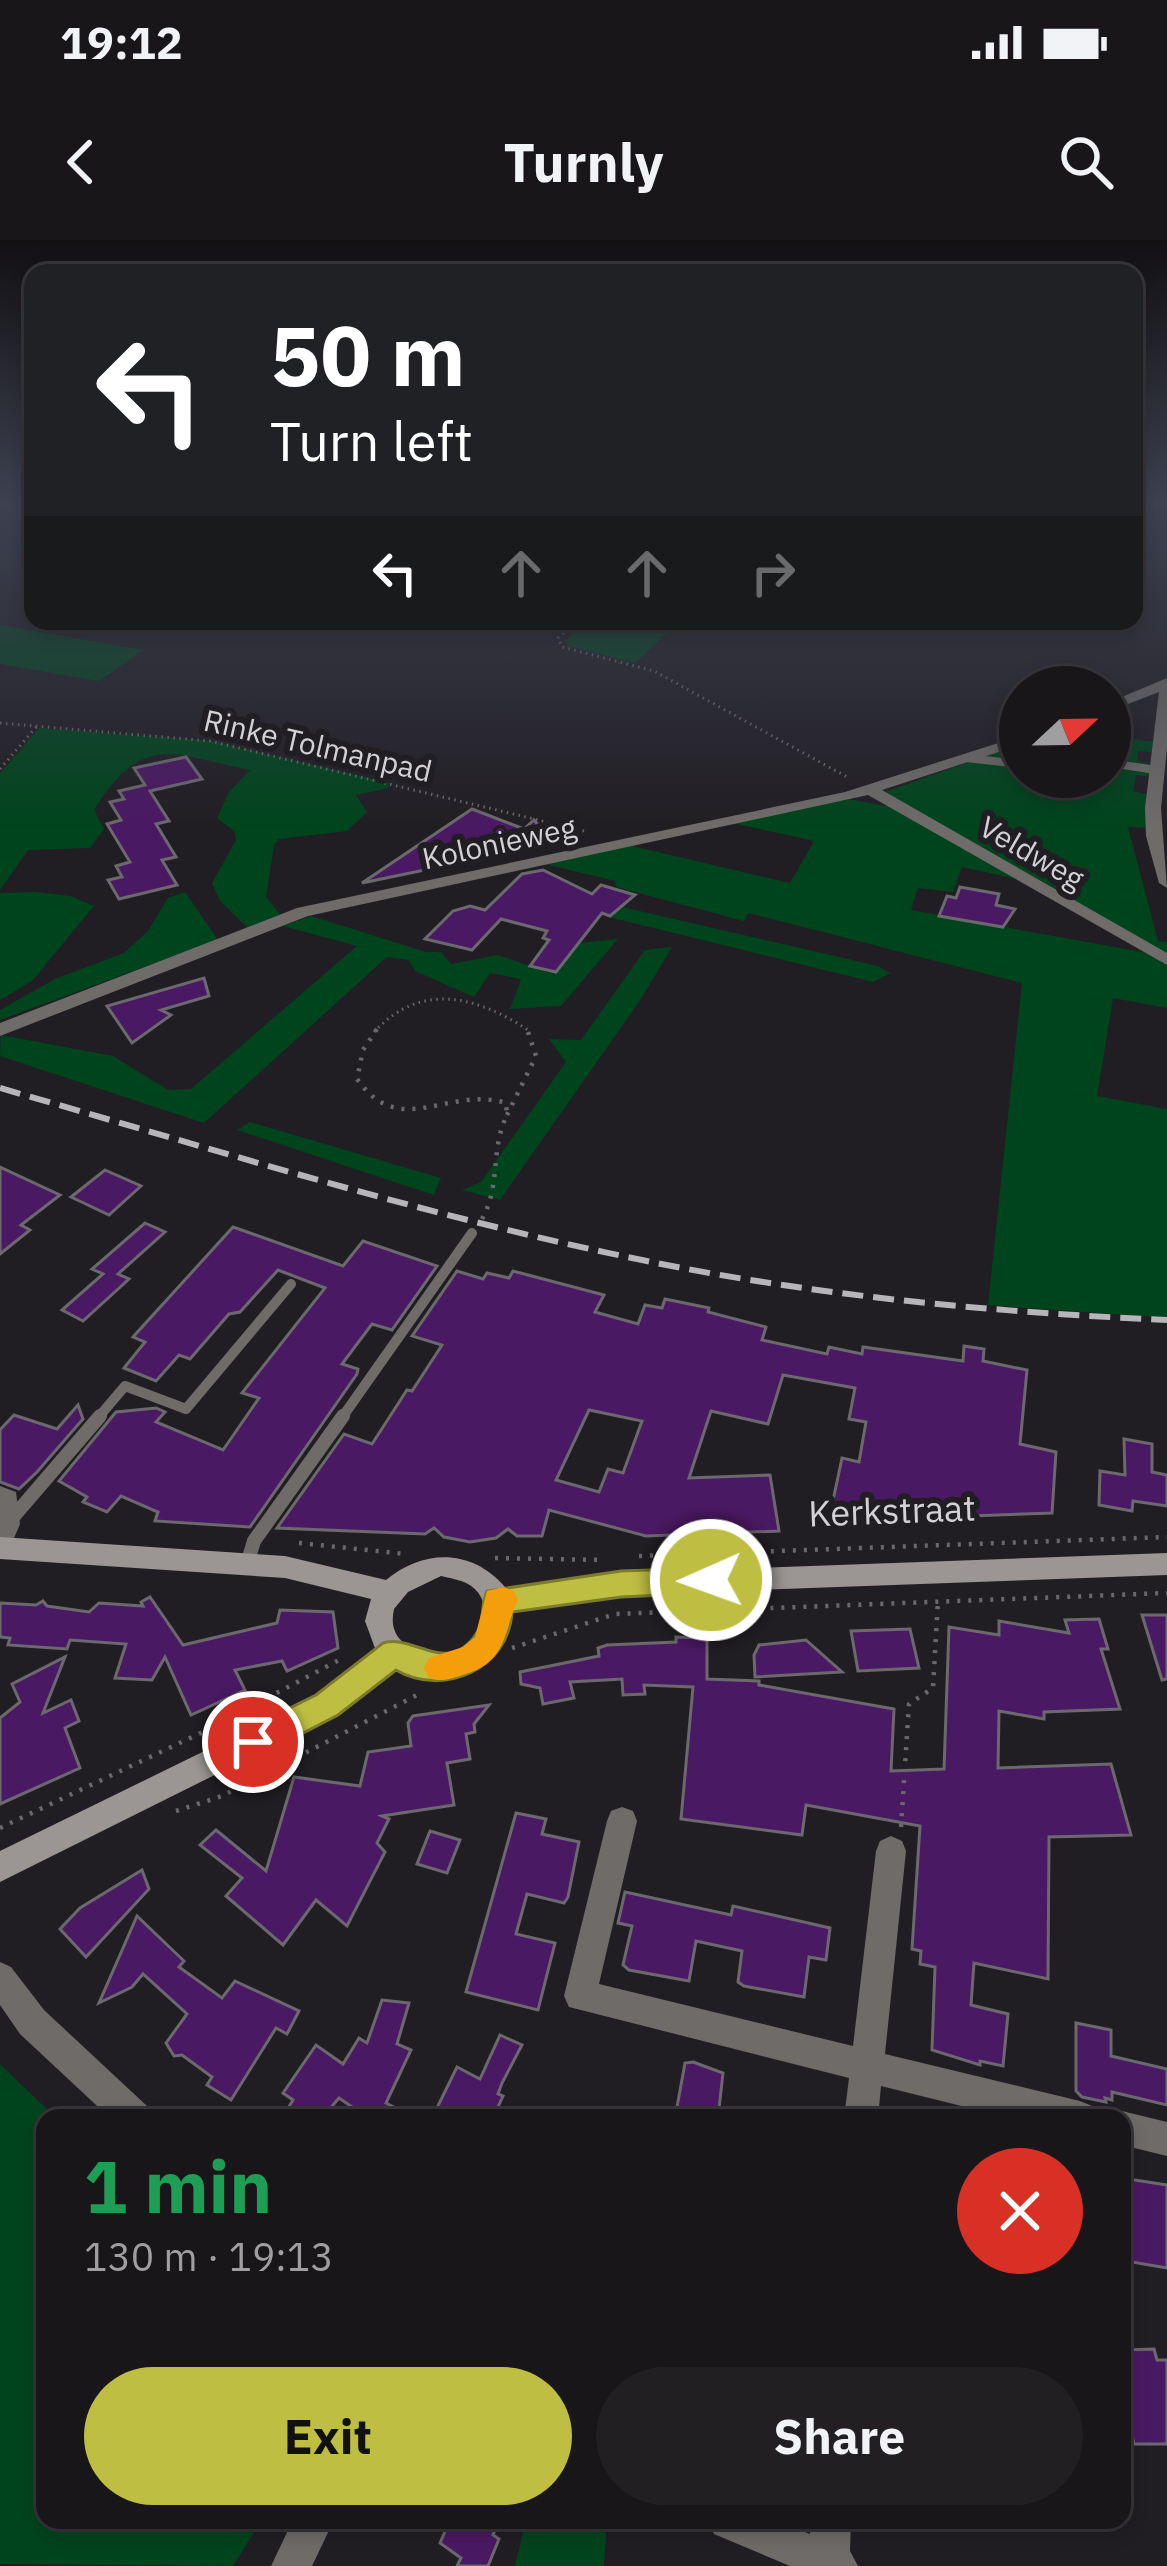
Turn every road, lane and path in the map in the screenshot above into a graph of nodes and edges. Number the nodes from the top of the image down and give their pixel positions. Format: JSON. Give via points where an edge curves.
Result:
{"nodes":[{"id":1,"x":567,"y":630,"type":"edge"},
{"id":2,"x":1166,"y":683,"type":"edge"},
{"id":3,"x":1131,"y":698,"type":"edge"},
{"id":4,"x":0,"y":723,"type":"edge"},
{"id":5,"x":37,"y":726,"type":"junction"},
{"id":6,"x":999,"y":747,"type":"edge"},
{"id":7,"x":966,"y":758,"type":"junction"},
{"id":8,"x":999,"y":762,"type":"edge"},
{"id":9,"x":1131,"y":767,"type":"edge"},
{"id":10,"x":0,"y":769,"type":"edge"},
{"id":11,"x":1156,"y":770,"type":"junction"},
{"id":12,"x":870,"y":790,"type":"junction"},
{"id":13,"x":620,"y":844,"type":"junction"},
{"id":14,"x":1167,"y":883,"type":"edge"},
{"id":15,"x":1167,"y":960,"type":"edge"},
{"id":16,"x":0,"y":1030,"type":"edge"},
{"id":17,"x":507,"y":1117,"type":"junction"},
{"id":18,"x":472,"y":1234,"type":"joint"},
{"id":19,"x":291,"y":1284,"type":"dead end"},
{"id":20,"x":0,"y":1496,"type":"edge"},
{"id":21,"x":1167,"y":1537,"type":"edge"},
{"id":22,"x":2,"y":1538,"type":"edge"},
{"id":23,"x":412,"y":1557,"type":"dead end"},
{"id":24,"x":476,"y":1558,"type":"dead end"},
{"id":25,"x":247,"y":1564,"type":"junction"},
{"id":26,"x":1167,"y":1564,"type":"edge"},
{"id":27,"x":380,"y":1589,"type":"junction"},
{"id":28,"x":1167,"y":1593,"type":"edge"},
{"id":29,"x":497,"y":1600,"type":"junction"},
{"id":30,"x":938,"y":1600,"type":"junction"},
{"id":31,"x":379,"y":1654,"type":"junction"},
{"id":32,"x":495,"y":1654,"type":"dead end"},
{"id":33,"x":433,"y":1688,"type":"dead end"},
{"id":34,"x":159,"y":1817,"type":"dead end"},
{"id":35,"x":622,"y":1821,"type":"dead end"},
{"id":36,"x":0,"y":1828,"type":"edge"},
{"id":37,"x":891,"y":1851,"type":"joint"},
{"id":38,"x":0,"y":1867,"type":"edge"},
{"id":39,"x":0,"y":1978,"type":"edge"},
{"id":40,"x":867,"y":2066,"type":"junction"},
{"id":41,"x":125,"y":2109,"type":"edge"},
{"id":42,"x":862,"y":2109,"type":"edge"},
{"id":43,"x":1043,"y":2109,"type":"edge"},
{"id":44,"x":1131,"y":2130,"type":"edge"},
{"id":45,"x":1167,"y":2139,"type":"edge"},
{"id":46,"x":310,"y":2529,"type":"edge"},
{"id":47,"x":749,"y":2529,"type":"edge"},
{"id":48,"x":831,"y":2529,"type":"edge"},
{"id":49,"x":833,"y":2565,"type":"edge"},
{"id":50,"x":291,"y":2566,"type":"edge"}],
"edges":[{"from":1,"to":12,"type":"path","via":[[558,638],[562,647],[654,671]]},
{"from":2,"to":3,"type":"street"},
{"from":2,"to":11,"type":"street"},
{"from":4,"to":5,"type":"path","name":"Rinke Tolmanpad"},
{"from":5,"to":10,"type":"path"},
{"from":5,"to":13,"type":"path","name":"Rinke Tolmanpad","via":[[177,736],[276,754]]},
{"from":6,"to":7,"type":"street","name":"Kolonieweg"},
{"from":7,"to":8,"type":"lane"},
{"from":7,"to":12,"type":"street","name":"Kolonieweg"},
{"from":9,"to":11,"type":"lane"},
{"from":11,"to":14,"type":"street","via":[[1154,836]]},
{"from":12,"to":13,"type":"street","name":"Kolonieweg"},
{"from":12,"to":15,"type":"street","name":"Veldweg"},
{"from":13,"to":16,"type":"street","name":"Kolonieweg","via":[[303,912]]},
{"from":17,"to":17,"type":"path","via":[[537,1054],[531,1031],[516,1021],[439,994],[403,1006],[369,1035],[357,1079],[375,1102],[414,1112],[490,1096],[506,1103]]},
{"from":17,"to":18,"type":"path","via":[[492,1204]]},
{"from":18,"to":25,"type":"lane","via":[[254,1541]]},
{"from":19,"to":22,"type":"lane","via":[[185,1409],[124,1386]]},
{"from":20,"to":22,"type":"street","via":[[7,1499]]},
{"from":21,"to":24,"type":"path","name":"Kerkstraat"},
{"from":22,"to":25,"type":"main road"},
{"from":23,"to":27,"type":"path","via":[[394,1563]]},
{"from":25,"to":27,"type":"main road"},
{"from":26,"to":29,"type":"main road","name":"Kerkstraat","via":[[621,1584]]},
{"from":27,"to":29,"type":"main road","via":[[440,1565],[476,1574]]},
{"from":27,"to":31,"type":"main road"},
{"from":28,"to":30,"type":"path"},
{"from":29,"to":31,"type":"main road","via":[[495,1632],[472,1658],[437,1669]]},
{"from":30,"to":32,"type":"path","via":[[615,1614]]},
{"from":30,"to":37,"type":"path","via":[[933,1688],[909,1704],[900,1847]]},
{"from":31,"to":36,"type":"path"},
{"from":31,"to":38,"type":"main road","via":[[327,1705]]},
{"from":33,"to":34,"type":"path","via":[[222,1796]]},
{"from":35,"to":40,"type":"street","via":[[580,1996]]},
{"from":37,"to":40,"type":"street"},
{"from":39,"to":41,"type":"street","via":[[32,2022]]},
{"from":40,"to":42,"type":"street"},
{"from":40,"to":43,"type":"street"},
{"from":44,"to":45,"type":"street"},
{"from":46,"to":50,"type":"street"},
{"from":47,"to":49,"type":"street"},
{"from":48,"to":49,"type":"street"}]}
